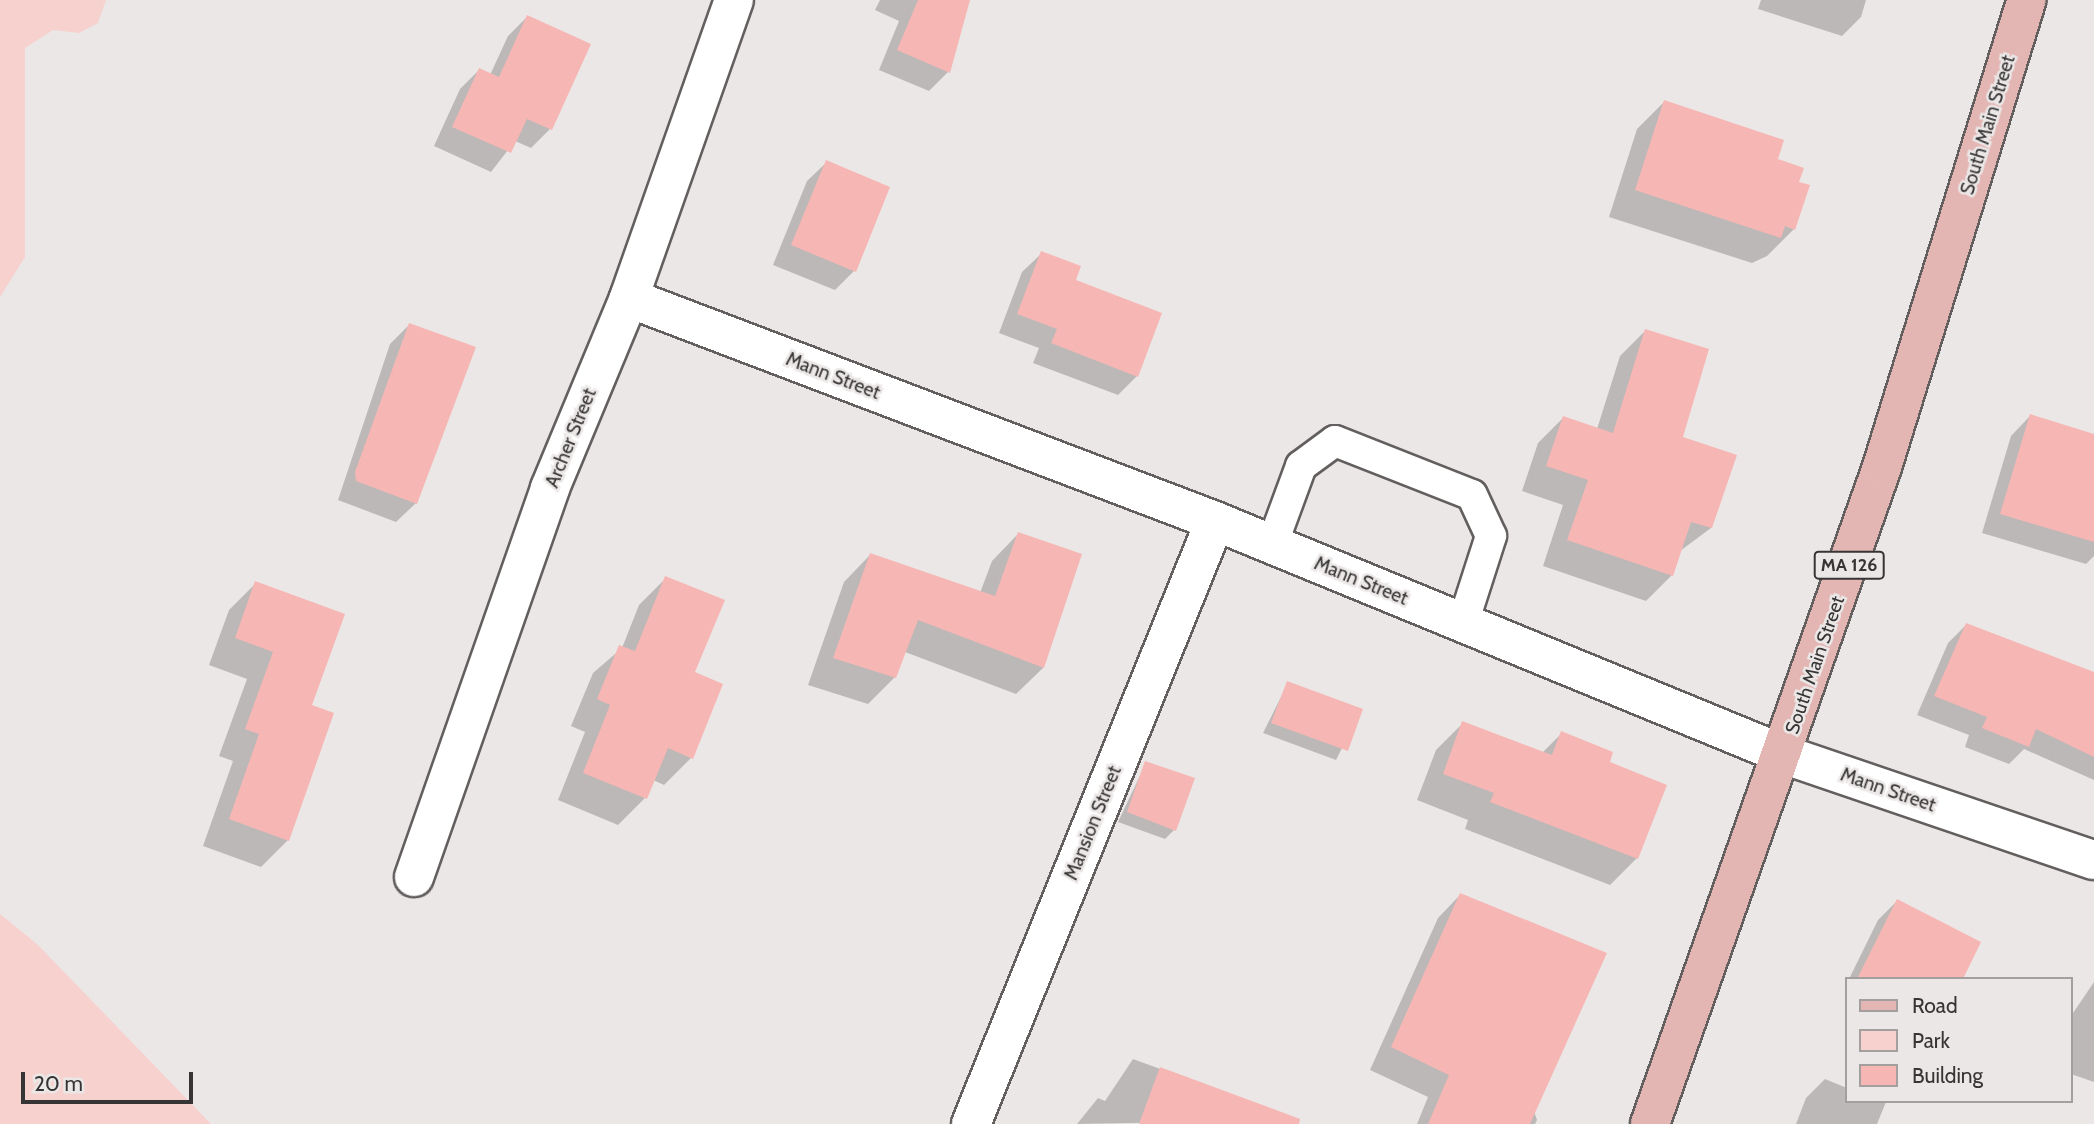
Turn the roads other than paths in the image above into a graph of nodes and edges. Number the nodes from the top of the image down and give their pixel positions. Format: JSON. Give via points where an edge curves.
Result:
{"nodes":[{"id":1,"x":734,"y":0,"type":"edge"},
{"id":2,"x":2027,"y":0,"type":"edge"},
{"id":3,"x":629,"y":298,"type":"junction"},
{"id":4,"x":1215,"y":521,"type":"junction"},
{"id":5,"x":1272,"y":545,"type":"junction"},
{"id":6,"x":1463,"y":623,"type":"junction"},
{"id":7,"x":1784,"y":755,"type":"junction"},
{"id":8,"x":2094,"y":860,"type":"edge"},
{"id":9,"x":414,"y":877,"type":"dead end"},
{"id":10,"x":971,"y":1124,"type":"edge"},
{"id":11,"x":1650,"y":1124,"type":"edge"}],
"edges":[{"from":1,"to":3,"type":"street","name":"Archer Street"},
{"from":2,"to":7,"type":"main road","name":"South Main Street","number":"MA 126","via":[[1882,467]]},
{"from":3,"to":4,"type":"street","name":"Mann Street"},
{"from":3,"to":9,"type":"street","name":"Archer Street","via":[[550,488]]},
{"from":4,"to":5,"type":"street","name":"Mann Street"},
{"from":4,"to":10,"type":"street","name":"Mansion Street"},
{"from":5,"to":6,"type":"street","name":"Mann Street"},
{"from":5,"to":6,"type":"lane","via":[[1301,466],[1335,441],[1472,495],[1491,536]]},
{"from":6,"to":7,"type":"street","name":"Mann Street"},
{"from":7,"to":8,"type":"street","name":"Mann Street"},
{"from":7,"to":11,"type":"main road","name":"South Main Street","number":"MA 126"}]}
